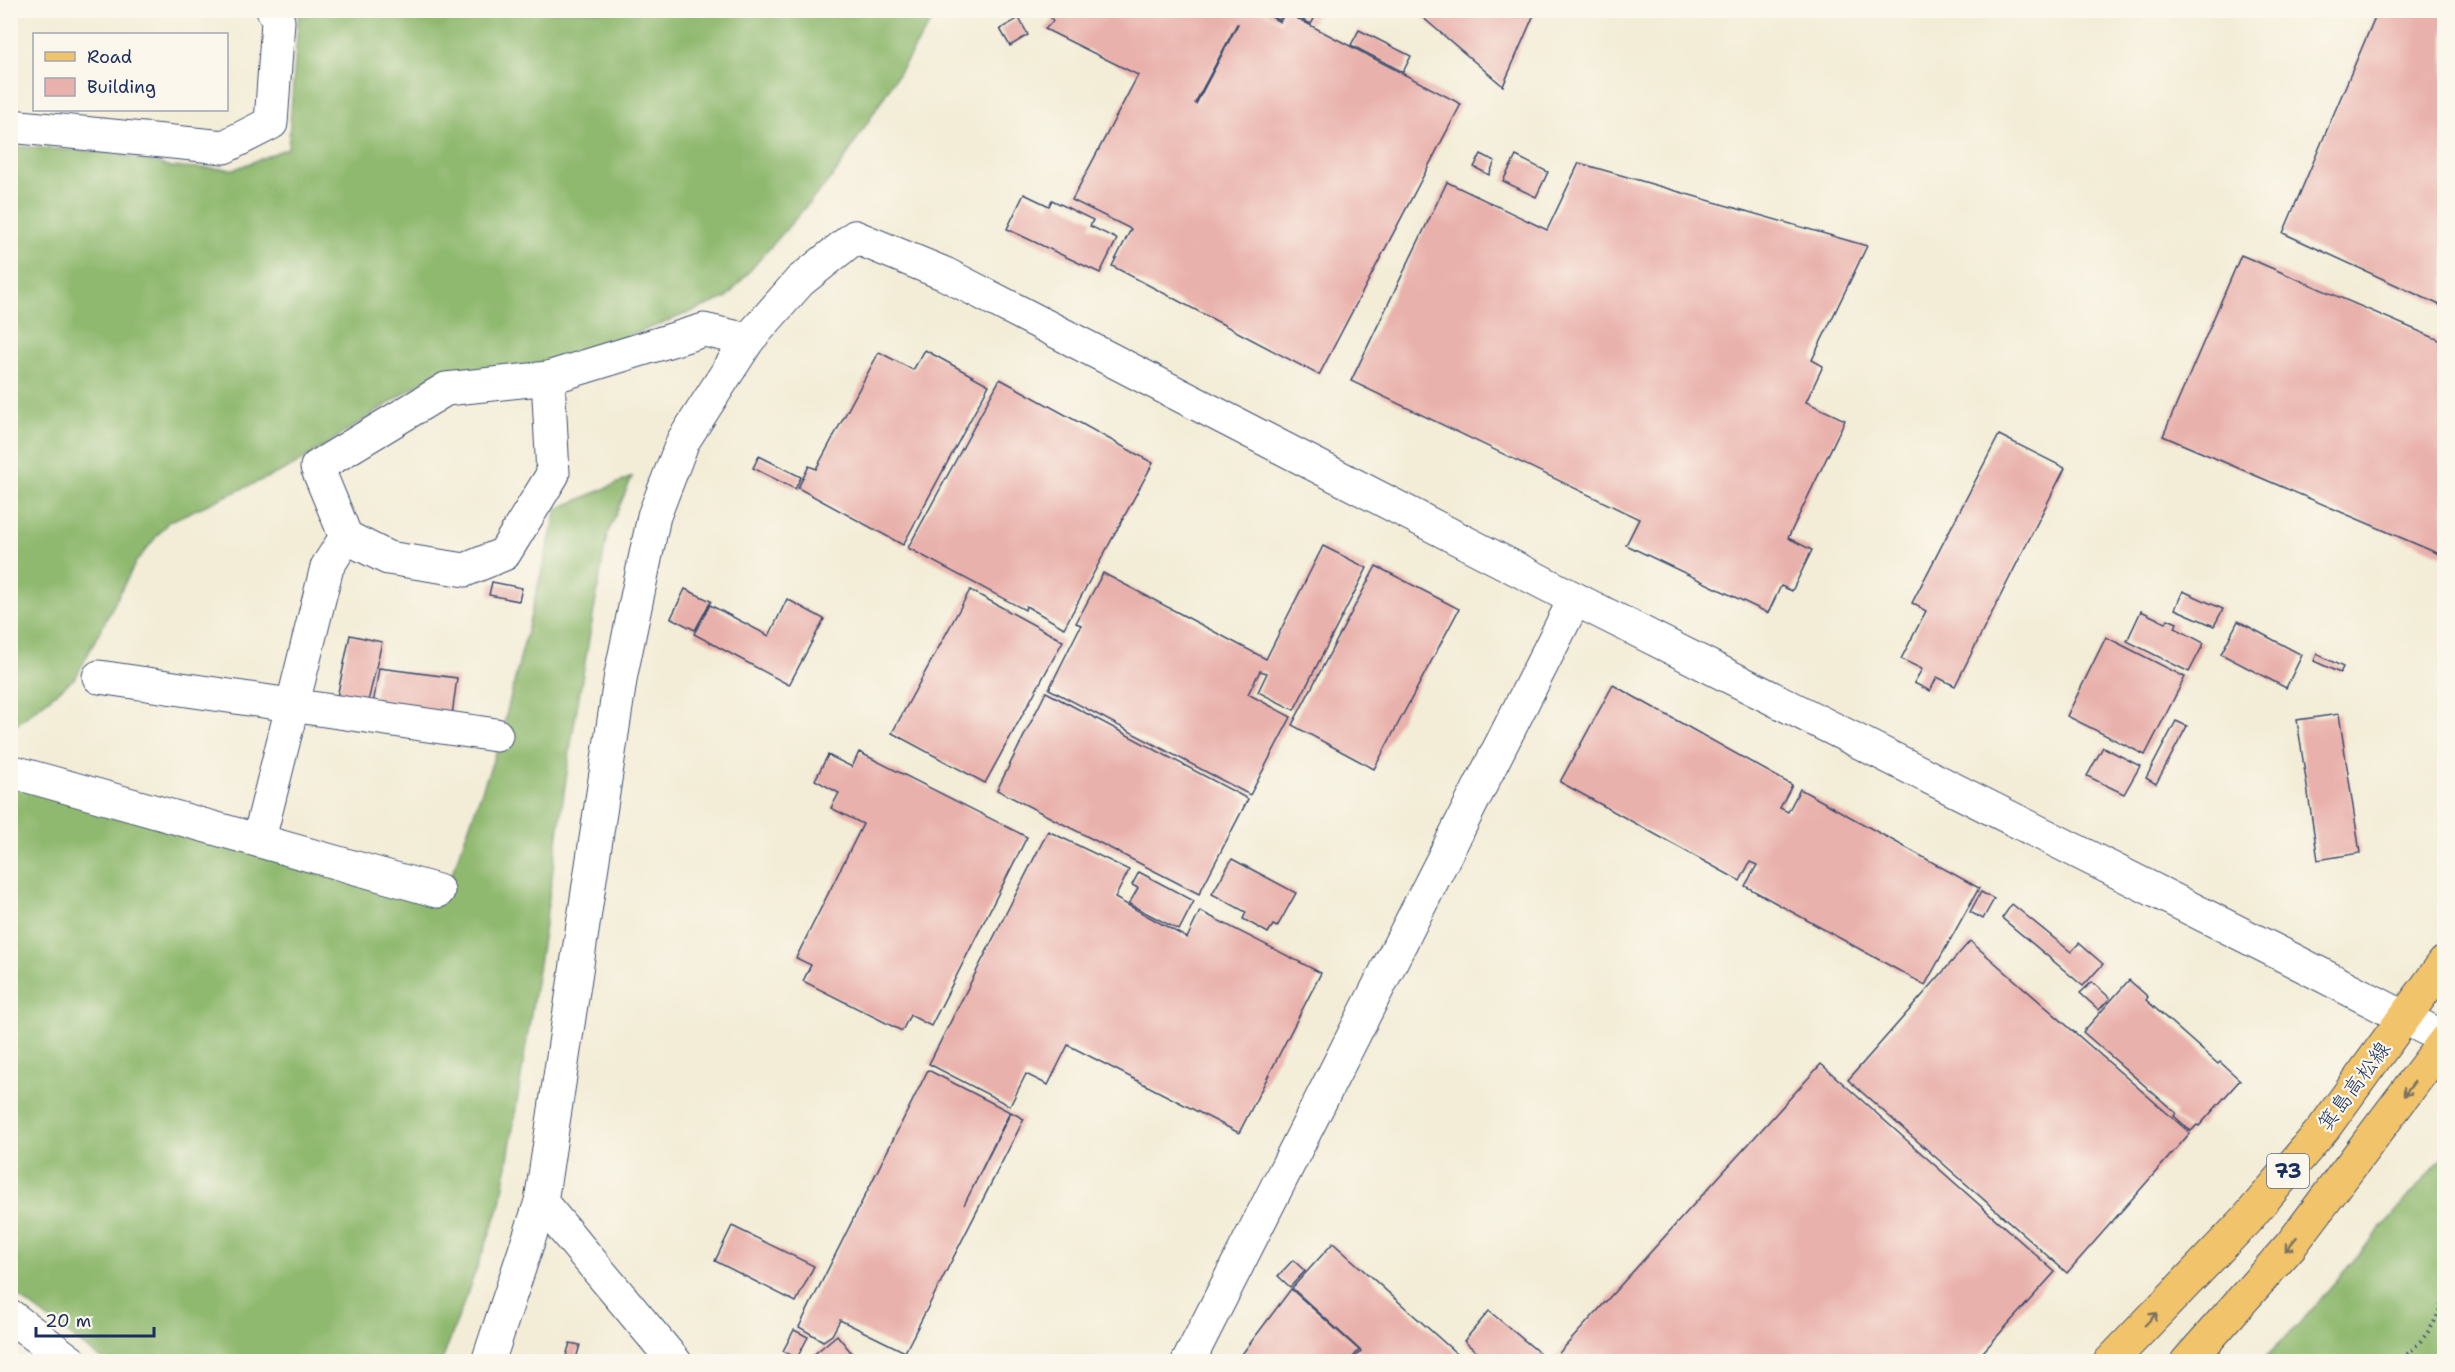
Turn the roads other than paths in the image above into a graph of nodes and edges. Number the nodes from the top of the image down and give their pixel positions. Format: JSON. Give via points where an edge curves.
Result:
{"nodes":[{"id":1,"x":273,"y":10,"type":"edge"},
{"id":2,"x":10,"y":126,"type":"edge"},
{"id":3,"x":748,"y":340,"type":"junction"},
{"id":4,"x":548,"y":378,"type":"junction"},
{"id":5,"x":346,"y":537,"type":"junction"},
{"id":6,"x":1575,"y":599,"type":"junction"},
{"id":7,"x":99,"y":677,"type":"dead end"},
{"id":8,"x":293,"y":705,"type":"junction"},
{"id":9,"x":496,"y":735,"type":"dead end"},
{"id":10,"x":10,"y":771,"type":"edge"},
{"id":11,"x":260,"y":839,"type":"junction"},
{"id":12,"x":438,"y":891,"type":"dead end"},
{"id":13,"x":2445,"y":963,"type":"edge"},
{"id":14,"x":2405,"y":1018,"type":"junction"},
{"id":15,"x":2445,"y":1040,"type":"edge"},
{"id":16,"x":541,"y":1202,"type":"junction"},
{"id":17,"x":10,"y":1316,"type":"edge"},
{"id":18,"x":71,"y":1362,"type":"edge"},
{"id":19,"x":488,"y":1362,"type":"edge"},
{"id":20,"x":675,"y":1362,"type":"edge"},
{"id":21,"x":1188,"y":1362,"type":"edge"},
{"id":22,"x":2110,"y":1362,"type":"edge"},
{"id":23,"x":2187,"y":1362,"type":"edge"}],
"edges":[{"from":1,"to":2,"type":"street","via":[[279,21],[271,123],[224,147]]},
{"from":3,"to":4,"type":"street","via":[[704,330]]},
{"from":3,"to":6,"type":"street","via":[[800,281],[855,237],[945,274]]},
{"from":3,"to":16,"type":"street","via":[[683,441],[654,516],[621,674]]},
{"from":4,"to":5,"type":"street","via":[[446,389],[317,467]]},
{"from":4,"to":5,"type":"street","via":[[552,474],[504,554],[465,570],[388,558]]},
{"from":5,"to":8,"type":"street","via":[[327,567]]},
{"from":6,"to":14,"type":"street"},
{"from":6,"to":21,"type":"street"},
{"from":7,"to":8,"type":"street"},
{"from":8,"to":9,"type":"street"},
{"from":8,"to":11,"type":"street"},
{"from":10,"to":11,"type":"street"},
{"from":11,"to":12,"type":"street"},
{"from":13,"to":14,"type":"main road","name":"箕島高松線","number":"73"},
{"from":14,"to":15,"type":"street"},
{"from":22,"to":14,"type":"main road","name":"箕島高松線","number":"73","one_way":true,"via":[[2247,1219],[2324,1128]]},
{"from":15,"to":23,"type":"main road","number":"73","one_way":true,"via":[[2291,1245]]},
{"from":16,"to":19,"type":"street"},
{"from":16,"to":20,"type":"street"},
{"from":17,"to":18,"type":"street"}]}
